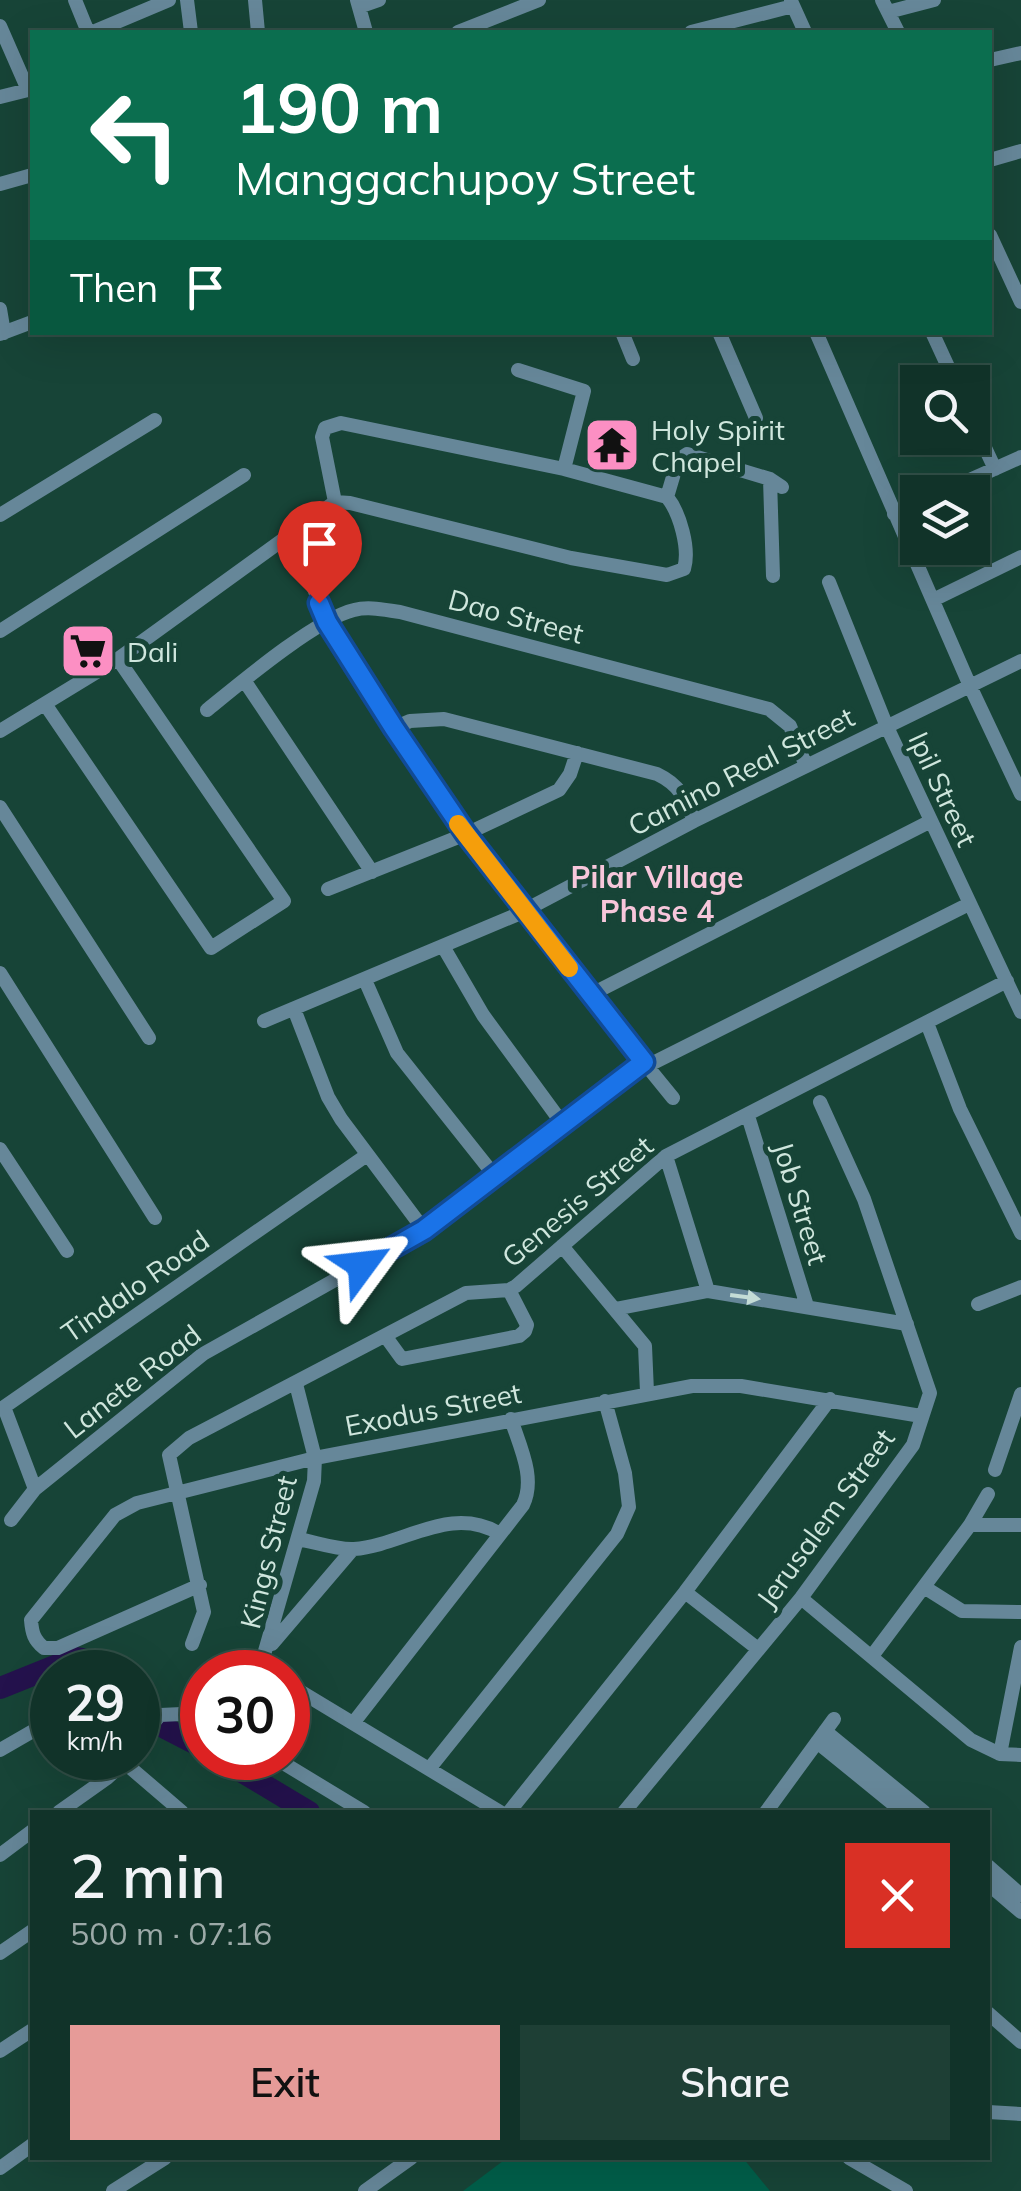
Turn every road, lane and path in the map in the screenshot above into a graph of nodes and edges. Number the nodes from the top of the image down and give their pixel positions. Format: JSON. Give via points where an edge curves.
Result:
{"nodes":[{"id":1,"x":76,"y":0,"type":"edge"},
{"id":2,"x":168,"y":0,"type":"edge"},
{"id":3,"x":187,"y":0,"type":"edge"},
{"id":4,"x":257,"y":0,"type":"edge"},
{"id":5,"x":379,"y":0,"type":"edge"},
{"id":6,"x":538,"y":0,"type":"edge"},
{"id":7,"x":934,"y":0,"type":"edge"},
{"id":8,"x":792,"y":3,"type":"edge"},
{"id":9,"x":358,"y":4,"type":"edge"},
{"id":10,"x":885,"y":6,"type":"edge"},
{"id":11,"x":501,"y":7,"type":"edge"},
{"id":12,"x":0,"y":26,"type":"edge"},
{"id":13,"x":120,"y":28,"type":"edge"},
{"id":14,"x":89,"y":30,"type":"edge"},
{"id":15,"x":191,"y":30,"type":"edge"},
{"id":16,"x":258,"y":30,"type":"edge"},
{"id":17,"x":365,"y":30,"type":"edge"},
{"id":18,"x":461,"y":30,"type":"edge"},
{"id":19,"x":698,"y":30,"type":"edge"},
{"id":20,"x":804,"y":30,"type":"edge"},
{"id":21,"x":897,"y":30,"type":"edge"},
{"id":22,"x":1021,"y":53,"type":"edge"},
{"id":23,"x":992,"y":60,"type":"edge"},
{"id":24,"x":30,"y":90,"type":"edge"},
{"id":25,"x":0,"y":97,"type":"edge"},
{"id":26,"x":1021,"y":151,"type":"edge"},
{"id":27,"x":992,"y":159,"type":"edge"},
{"id":28,"x":30,"y":176,"type":"edge"},
{"id":29,"x":0,"y":184,"type":"edge"},
{"id":30,"x":992,"y":239,"type":"edge"},
{"id":31,"x":1021,"y":302,"type":"edge"},
{"id":32,"x":0,"y":309,"type":"edge"},
{"id":33,"x":30,"y":323,"type":"edge"},
{"id":34,"x":2,"y":333,"type":"edge"},
{"id":35,"x":623,"y":335,"type":"edge"},
{"id":36,"x":721,"y":335,"type":"edge"},
{"id":37,"x":817,"y":335,"type":"edge"},
{"id":38,"x":933,"y":335,"type":"edge"},
{"id":39,"x":633,"y":359,"type":"dead end"},
{"id":40,"x":947,"y":365,"type":"edge"},
{"id":41,"x":518,"y":370,"type":"dead end"},
{"id":42,"x":756,"y":418,"type":"dead end"},
{"id":43,"x":155,"y":420,"type":"dead end"},
{"id":44,"x":988,"y":455,"type":"edge"},
{"id":45,"x":1021,"y":457,"type":"edge"},
{"id":46,"x":995,"y":469,"type":"junction"},
{"id":47,"x":564,"y":470,"type":"junction"},
{"id":48,"x":244,"y":475,"type":"dead end"},
{"id":49,"x":981,"y":475,"type":"edge"},
{"id":50,"x":667,"y":497,"type":"junction"},
{"id":51,"x":335,"y":502,"type":"junction"},
{"id":52,"x":900,"y":512,"type":"edge"},
{"id":53,"x":894,"y":514,"type":"junction"},
{"id":54,"x":0,"y":515,"type":"edge"},
{"id":55,"x":1021,"y":557,"type":"edge"},
{"id":56,"x":773,"y":576,"type":"dead end"},
{"id":57,"x":829,"y":582,"type":"dead end"},
{"id":58,"x":312,"y":584,"type":"dead end"},
{"id":59,"x":933,"y":600,"type":"junction"},
{"id":60,"x":327,"y":622,"type":"junction"},
{"id":61,"x":0,"y":631,"type":"edge"},
{"id":62,"x":118,"y":658,"type":"junction"},
{"id":63,"x":1021,"y":662,"type":"edge"},
{"id":64,"x":244,"y":680,"type":"junction"},
{"id":65,"x":970,"y":686,"type":"junction"},
{"id":66,"x":46,"y":704,"type":"junction"},
{"id":67,"x":207,"y":710,"type":"dead end"},
{"id":68,"x":887,"y":727,"type":"junction"},
{"id":69,"x":394,"y":728,"type":"junction"},
{"id":70,"x":0,"y":731,"type":"edge"},
{"id":71,"x":577,"y":753,"type":"junction"},
{"id":72,"x":806,"y":766,"type":"junction"},
{"id":73,"x":1021,"y":794,"type":"edge"},
{"id":74,"x":0,"y":807,"type":"edge"},
{"id":75,"x":931,"y":820,"type":"junction"},
{"id":76,"x":694,"y":821,"type":"junction"},
{"id":77,"x":466,"y":834,"type":"junction"},
{"id":78,"x":372,"y":872,"type":"junction"},
{"id":79,"x":328,"y":889,"type":"dead end"},
{"id":80,"x":969,"y":904,"type":"junction"},
{"id":81,"x":525,"y":911,"type":"junction"},
{"id":82,"x":444,"y":948,"type":"junction"},
{"id":83,"x":0,"y":973,"type":"edge"},
{"id":84,"x":365,"y":980,"type":"junction"},
{"id":85,"x":1007,"y":981,"type":"junction"},
{"id":86,"x":590,"y":994,"type":"junction"},
{"id":87,"x":294,"y":1009,"type":"junction"},
{"id":88,"x":1021,"y":1012,"type":"edge"},
{"id":89,"x":264,"y":1021,"type":"dead end"},
{"id":90,"x":927,"y":1022,"type":"junction"},
{"id":91,"x":150,"y":1038,"type":"dead end"},
{"id":92,"x":645,"y":1064,"type":"junction"},
{"id":93,"x":673,"y":1098,"type":"dead end"},
{"id":94,"x":820,"y":1102,"type":"dead end"},
{"id":95,"x":748,"y":1116,"type":"junction"},
{"id":96,"x":562,"y":1123,"type":"junction"},
{"id":97,"x":0,"y":1149,"type":"edge"},
{"id":98,"x":367,"y":1154,"type":"junction"},
{"id":99,"x":666,"y":1156,"type":"junction"},
{"id":100,"x":494,"y":1176,"type":"junction"},
{"id":101,"x":154,"y":1218,"type":"dead end"},
{"id":102,"x":424,"y":1230,"type":"junction"},
{"id":103,"x":1021,"y":1233,"type":"edge"},
{"id":104,"x":562,"y":1246,"type":"junction"},
{"id":105,"x":67,"y":1251,"type":"dead end"},
{"id":106,"x":1021,"y":1287,"type":"edge"},
{"id":107,"x":509,"y":1290,"type":"junction"},
{"id":108,"x":708,"y":1291,"type":"junction"},
{"id":109,"x":978,"y":1304,"type":"dead end"},
{"id":110,"x":807,"y":1306,"type":"junction"},
{"id":111,"x":615,"y":1309,"type":"junction"},
{"id":112,"x":907,"y":1324,"type":"junction"},
{"id":113,"x":386,"y":1337,"type":"junction"},
{"id":114,"x":296,"y":1384,"type":"junction"},
{"id":115,"x":647,"y":1392,"type":"junction"},
{"id":116,"x":1021,"y":1394,"type":"edge"},
{"id":117,"x":830,"y":1399,"type":"junction"},
{"id":118,"x":604,"y":1400,"type":"junction"},
{"id":119,"x":922,"y":1416,"type":"junction"},
{"id":120,"x":512,"y":1419,"type":"junction"},
{"id":121,"x":1014,"y":1430,"type":"edge"},
{"id":122,"x":315,"y":1458,"type":"junction"},
{"id":123,"x":996,"y":1470,"type":"dead end"},
{"id":124,"x":35,"y":1489,"type":"junction"},
{"id":125,"x":177,"y":1494,"type":"junction"},
{"id":126,"x":988,"y":1494,"type":"dead end"},
{"id":127,"x":11,"y":1520,"type":"dead end"},
{"id":128,"x":970,"y":1525,"type":"junction"},
{"id":129,"x":1021,"y":1525,"type":"edge"},
{"id":130,"x":500,"y":1534,"type":"junction"},
{"id":131,"x":298,"y":1540,"type":"junction"},
{"id":132,"x":353,"y":1549,"type":"junction"},
{"id":133,"x":200,"y":1585,"type":"junction"},
{"id":134,"x":924,"y":1586,"type":"junction"},
{"id":135,"x":684,"y":1592,"type":"junction"},
{"id":136,"x":801,"y":1598,"type":"junction"},
{"id":137,"x":1021,"y":1612,"type":"edge"},
{"id":138,"x":192,"y":1644,"type":"dead end"},
{"id":139,"x":1021,"y":1646,"type":"edge"},
{"id":140,"x":268,"y":1648,"type":"joint"},
{"id":141,"x":758,"y":1650,"type":"junction"},
{"id":142,"x":872,"y":1656,"type":"junction"},
{"id":143,"x":310,"y":1697,"type":"edge"},
{"id":144,"x":354,"y":1722,"type":"junction"},
{"id":145,"x":825,"y":1731,"type":"junction"},
{"id":146,"x":30,"y":1733,"type":"edge"},
{"id":147,"x":0,"y":1750,"type":"edge"},
{"id":148,"x":1000,"y":1754,"type":"junction"},
{"id":149,"x":1021,"y":1755,"type":"edge"},
{"id":150,"x":429,"y":1769,"type":"junction"},
{"id":151,"x":310,"y":1779,"type":"edge"},
{"id":152,"x":99,"y":1780,"type":"edge"},
{"id":153,"x":148,"y":1780,"type":"edge"},
{"id":154,"x":61,"y":1810,"type":"edge"},
{"id":155,"x":180,"y":1810,"type":"edge"},
{"id":156,"x":361,"y":1810,"type":"edge"},
{"id":157,"x":497,"y":1810,"type":"edge"},
{"id":158,"x":511,"y":1810,"type":"edge"},
{"id":159,"x":626,"y":1810,"type":"edge"},
{"id":160,"x":767,"y":1810,"type":"edge"},
{"id":161,"x":902,"y":1810,"type":"edge"},
{"id":162,"x":922,"y":1810,"type":"edge"},
{"id":163,"x":30,"y":1833,"type":"edge"},
{"id":164,"x":0,"y":1855,"type":"edge"},
{"id":165,"x":990,"y":1868,"type":"edge"},
{"id":166,"x":990,"y":1886,"type":"edge"},
{"id":167,"x":1021,"y":1895,"type":"edge"},
{"id":168,"x":1021,"y":1912,"type":"edge"},
{"id":169,"x":30,"y":1932,"type":"edge"},
{"id":170,"x":0,"y":1953,"type":"edge"},
{"id":171,"x":990,"y":2015,"type":"edge"},
{"id":172,"x":30,"y":2031,"type":"edge"},
{"id":173,"x":1021,"y":2042,"type":"edge"},
{"id":174,"x":0,"y":2051,"type":"edge"},
{"id":175,"x":990,"y":2112,"type":"edge"},
{"id":176,"x":1021,"y":2114,"type":"edge"},
{"id":177,"x":30,"y":2146,"type":"edge"},
{"id":178,"x":161,"y":2160,"type":"edge"},
{"id":179,"x":408,"y":2160,"type":"edge"},
{"id":180,"x":852,"y":2160,"type":"edge"},
{"id":181,"x":0,"y":2168,"type":"edge"},
{"id":182,"x":113,"y":2191,"type":"edge"},
{"id":183,"x":364,"y":2191,"type":"edge"},
{"id":184,"x":906,"y":2191,"type":"edge"}],
"edges":[{"from":1,"to":14,"type":"street"},
{"from":2,"to":13,"type":"street"},
{"from":3,"to":15,"type":"street"},
{"from":4,"to":16,"type":"street"},
{"from":5,"to":9,"type":"street"},
{"from":6,"to":11,"type":"street"},
{"from":7,"to":10,"type":"street"},
{"from":8,"to":19,"type":"street"},
{"from":8,"to":20,"type":"street"},
{"from":9,"to":17,"type":"street"},
{"from":10,"to":21,"type":"street"},
{"from":11,"to":18,"type":"street"},
{"from":12,"to":24,"type":"street"},
{"from":22,"to":23,"type":"street"},
{"from":24,"to":25,"type":"street"},
{"from":26,"to":27,"type":"street"},
{"from":28,"to":29,"type":"street"},
{"from":30,"to":31,"type":"street"},
{"from":32,"to":34,"type":"street"},
{"from":33,"to":34,"type":"street"},
{"from":35,"to":39,"type":"street"},
{"from":36,"to":42,"type":"street"},
{"from":37,"to":53,"type":"street"},
{"from":38,"to":40,"type":"street"},
{"from":41,"to":47,"type":"street","via":[[584,391]]},
{"from":43,"to":54,"type":"street"},
{"from":44,"to":46,"type":"street"},
{"from":45,"to":46,"type":"street"},
{"from":46,"to":49,"type":"street"},
{"from":47,"to":50,"type":"street"},
{"from":47,"to":51,"type":"street","via":[[332,424],[322,438]]},
{"from":48,"to":61,"type":"street"},
{"from":50,"to":51,"type":"street","via":[[686,562],[667,575]]},
{"from":50,"to":56,"type":"street","via":[[678,460],[687,454],[776,483]]},
{"from":51,"to":62,"type":"street"},
{"from":52,"to":53,"type":"street"},
{"from":53,"to":59,"type":"street"},
{"from":55,"to":59,"type":"street"},
{"from":57,"to":68,"type":"street","name":"Ipil Street"},
{"from":58,"to":60,"type":"street"},
{"from":59,"to":65,"type":"street"},
{"from":60,"to":64,"type":"street","name":"Dao Street"},
{"from":60,"to":69,"type":"street"},
{"from":60,"to":72,"type":"street","name":"Dao Street","via":[[354,610],[400,612],[770,709],[790,726]]},
{"from":62,"to":66,"type":"street"},
{"from":62,"to":66,"type":"street","via":[[284,901],[211,948]]},
{"from":63,"to":65,"type":"street","name":"Camino Real Street"},
{"from":64,"to":67,"type":"street","name":"Dao Street"},
{"from":64,"to":78,"type":"street"},
{"from":65,"to":68,"type":"street","name":"Camino Real Street"},
{"from":65,"to":73,"type":"street"},
{"from":66,"to":70,"type":"street"},
{"from":68,"to":72,"type":"street","name":"Camino Real Street"},
{"from":68,"to":75,"type":"street","name":"Ipil Street"},
{"from":69,"to":71,"type":"street","via":[[444,719]]},
{"from":69,"to":77,"type":"street"},
{"from":71,"to":76,"type":"street","via":[[672,782],[684,793]]},
{"from":71,"to":77,"type":"street","via":[[560,790]]},
{"from":72,"to":76,"type":"street","name":"Camino Real Street"},
{"from":74,"to":91,"type":"street"},
{"from":75,"to":80,"type":"street","name":"Ipil Street"},
{"from":75,"to":86,"type":"street"},
{"from":76,"to":81,"type":"street","name":"Camino Real Street"},
{"from":77,"to":78,"type":"street"},
{"from":77,"to":81,"type":"street"},
{"from":78,"to":79,"type":"street"},
{"from":80,"to":85,"type":"street","name":"Ipil Street"},
{"from":80,"to":92,"type":"street","name":"Lanete Road"},
{"from":81,"to":82,"type":"street","name":"Camino Real Street"},
{"from":81,"to":86,"type":"street"},
{"from":82,"to":84,"type":"street","name":"Camino Real Street"},
{"from":82,"to":96,"type":"street","via":[[483,1016]]},
{"from":83,"to":101,"type":"street"},
{"from":84,"to":87,"type":"street","name":"Camino Real Street"},
{"from":84,"to":100,"type":"street","via":[[397,1052]]},
{"from":85,"to":88,"type":"street","name":"Ipil Street"},
{"from":85,"to":90,"type":"street","name":"Genesis Street"},
{"from":86,"to":92,"type":"street"},
{"from":87,"to":89,"type":"street","name":"Camino Real Street"},
{"from":87,"to":98,"type":"street","via":[[328,1097]]},
{"from":90,"to":95,"type":"street","name":"Genesis Street"},
{"from":90,"to":103,"type":"street"},
{"from":92,"to":93,"type":"street"},
{"from":92,"to":96,"type":"street","name":"Lanete Road"},
{"from":94,"to":112,"type":"street","name":"Jerusalem Street","via":[[864,1199]]},
{"from":95,"to":99,"type":"street","name":"Genesis Street"},
{"from":95,"to":110,"type":"street","name":"Job Street"},
{"from":96,"to":100,"type":"street","name":"Lanete Road"},
{"from":97,"to":105,"type":"street"},
{"from":98,"to":102,"type":"street"},
{"from":98,"to":124,"type":"street","name":"Tindalo Road","via":[[4,1407]]},
{"from":99,"to":104,"type":"street","name":"Genesis Street"},
{"from":99,"to":108,"type":"street"},
{"from":100,"to":102,"type":"street","name":"Lanete Road"},
{"from":102,"to":124,"type":"street","name":"Lanete Road","via":[[203,1354]]},
{"from":104,"to":107,"type":"street","name":"Genesis Street"},
{"from":104,"to":111,"type":"street"},
{"from":106,"to":109,"type":"street"},
{"from":107,"to":113,"type":"street","name":"Genesis Street","via":[[466,1294]]},
{"from":107,"to":113,"type":"street","via":[[526,1325],[510,1338],[402,1359]]},
{"from":108,"to":110,"type":"street","one_way":true},
{"from":108,"to":111,"type":"street"},
{"from":110,"to":112,"type":"street"},
{"from":111,"to":115,"type":"street","via":[[645,1346]]},
{"from":112,"to":119,"type":"street","name":"Jerusalem Street","via":[[930,1393]]},
{"from":113,"to":114,"type":"street","name":"Genesis Street"},
{"from":114,"to":122,"type":"street","name":"Kings Street"},
{"from":114,"to":125,"type":"street","name":"Genesis Street","via":[[189,1438],[169,1455]]},
{"from":115,"to":117,"type":"street","name":"Exodus Street","via":[[741,1386]]},
{"from":115,"to":118,"type":"street","name":"Exodus Street"},
{"from":116,"to":121,"type":"street"},
{"from":117,"to":119,"type":"street","name":"Exodus Street"},
{"from":117,"to":135,"type":"street"},
{"from":118,"to":120,"type":"street","name":"Exodus Street"},
{"from":118,"to":150,"type":"street","via":[[629,1507],[617,1534]]},
{"from":119,"to":136,"type":"street","name":"Jerusalem Street","via":[[912,1444]]},
{"from":120,"to":122,"type":"street","name":"Exodus Street"},
{"from":120,"to":130,"type":"street","via":[[530,1491]]},
{"from":121,"to":123,"type":"street"},
{"from":122,"to":125,"type":"street","name":"Exodus Street"},
{"from":122,"to":131,"type":"street","name":"Kings Street"},
{"from":124,"to":127,"type":"street","name":"Lanete Road"},
{"from":125,"to":133,"type":"street"},
{"from":125,"to":133,"type":"street","name":"Exodus Street","via":[[115,1516],[31,1620],[36,1641],[58,1648]]},
{"from":126,"to":128,"type":"street"},
{"from":128,"to":129,"type":"street"},
{"from":128,"to":134,"type":"street"},
{"from":130,"to":132,"type":"street","via":[[460,1522]]},
{"from":130,"to":144,"type":"street"},
{"from":131,"to":132,"type":"street"},
{"from":131,"to":140,"type":"street","name":"Kings Street"},
{"from":132,"to":140,"type":"street"},
{"from":133,"to":138,"type":"street","via":[[204,1612]]},
{"from":134,"to":137,"type":"street","via":[[962,1611]]},
{"from":134,"to":142,"type":"street"},
{"from":135,"to":141,"type":"street"},
{"from":135,"to":158,"type":"street"},
{"from":136,"to":141,"type":"street","name":"Jerusalem Street"},
{"from":136,"to":142,"type":"street"},
{"from":139,"to":148,"type":"street"},
{"from":141,"to":159,"type":"street","name":"Jerusalem Street"},
{"from":142,"to":148,"type":"street","via":[[971,1740]]},
{"from":143,"to":144,"type":"street"},
{"from":144,"to":150,"type":"street"},
{"from":145,"to":160,"type":"street"},
{"from":145,"to":161,"type":"street"},
{"from":145,"to":162,"type":"street"},
{"from":146,"to":147,"type":"street"},
{"from":148,"to":149,"type":"street"},
{"from":150,"to":157,"type":"street"},
{"from":151,"to":156,"type":"street"},
{"from":152,"to":154,"type":"street"},
{"from":153,"to":155,"type":"street"},
{"from":163,"to":164,"type":"street"},
{"from":165,"to":167,"type":"street"},
{"from":166,"to":168,"type":"street"},
{"from":169,"to":170,"type":"street"},
{"from":171,"to":173,"type":"street"},
{"from":172,"to":174,"type":"street"},
{"from":175,"to":176,"type":"street"},
{"from":177,"to":181,"type":"street"},
{"from":178,"to":182,"type":"street"},
{"from":179,"to":183,"type":"street"},
{"from":180,"to":184,"type":"street"}]}
